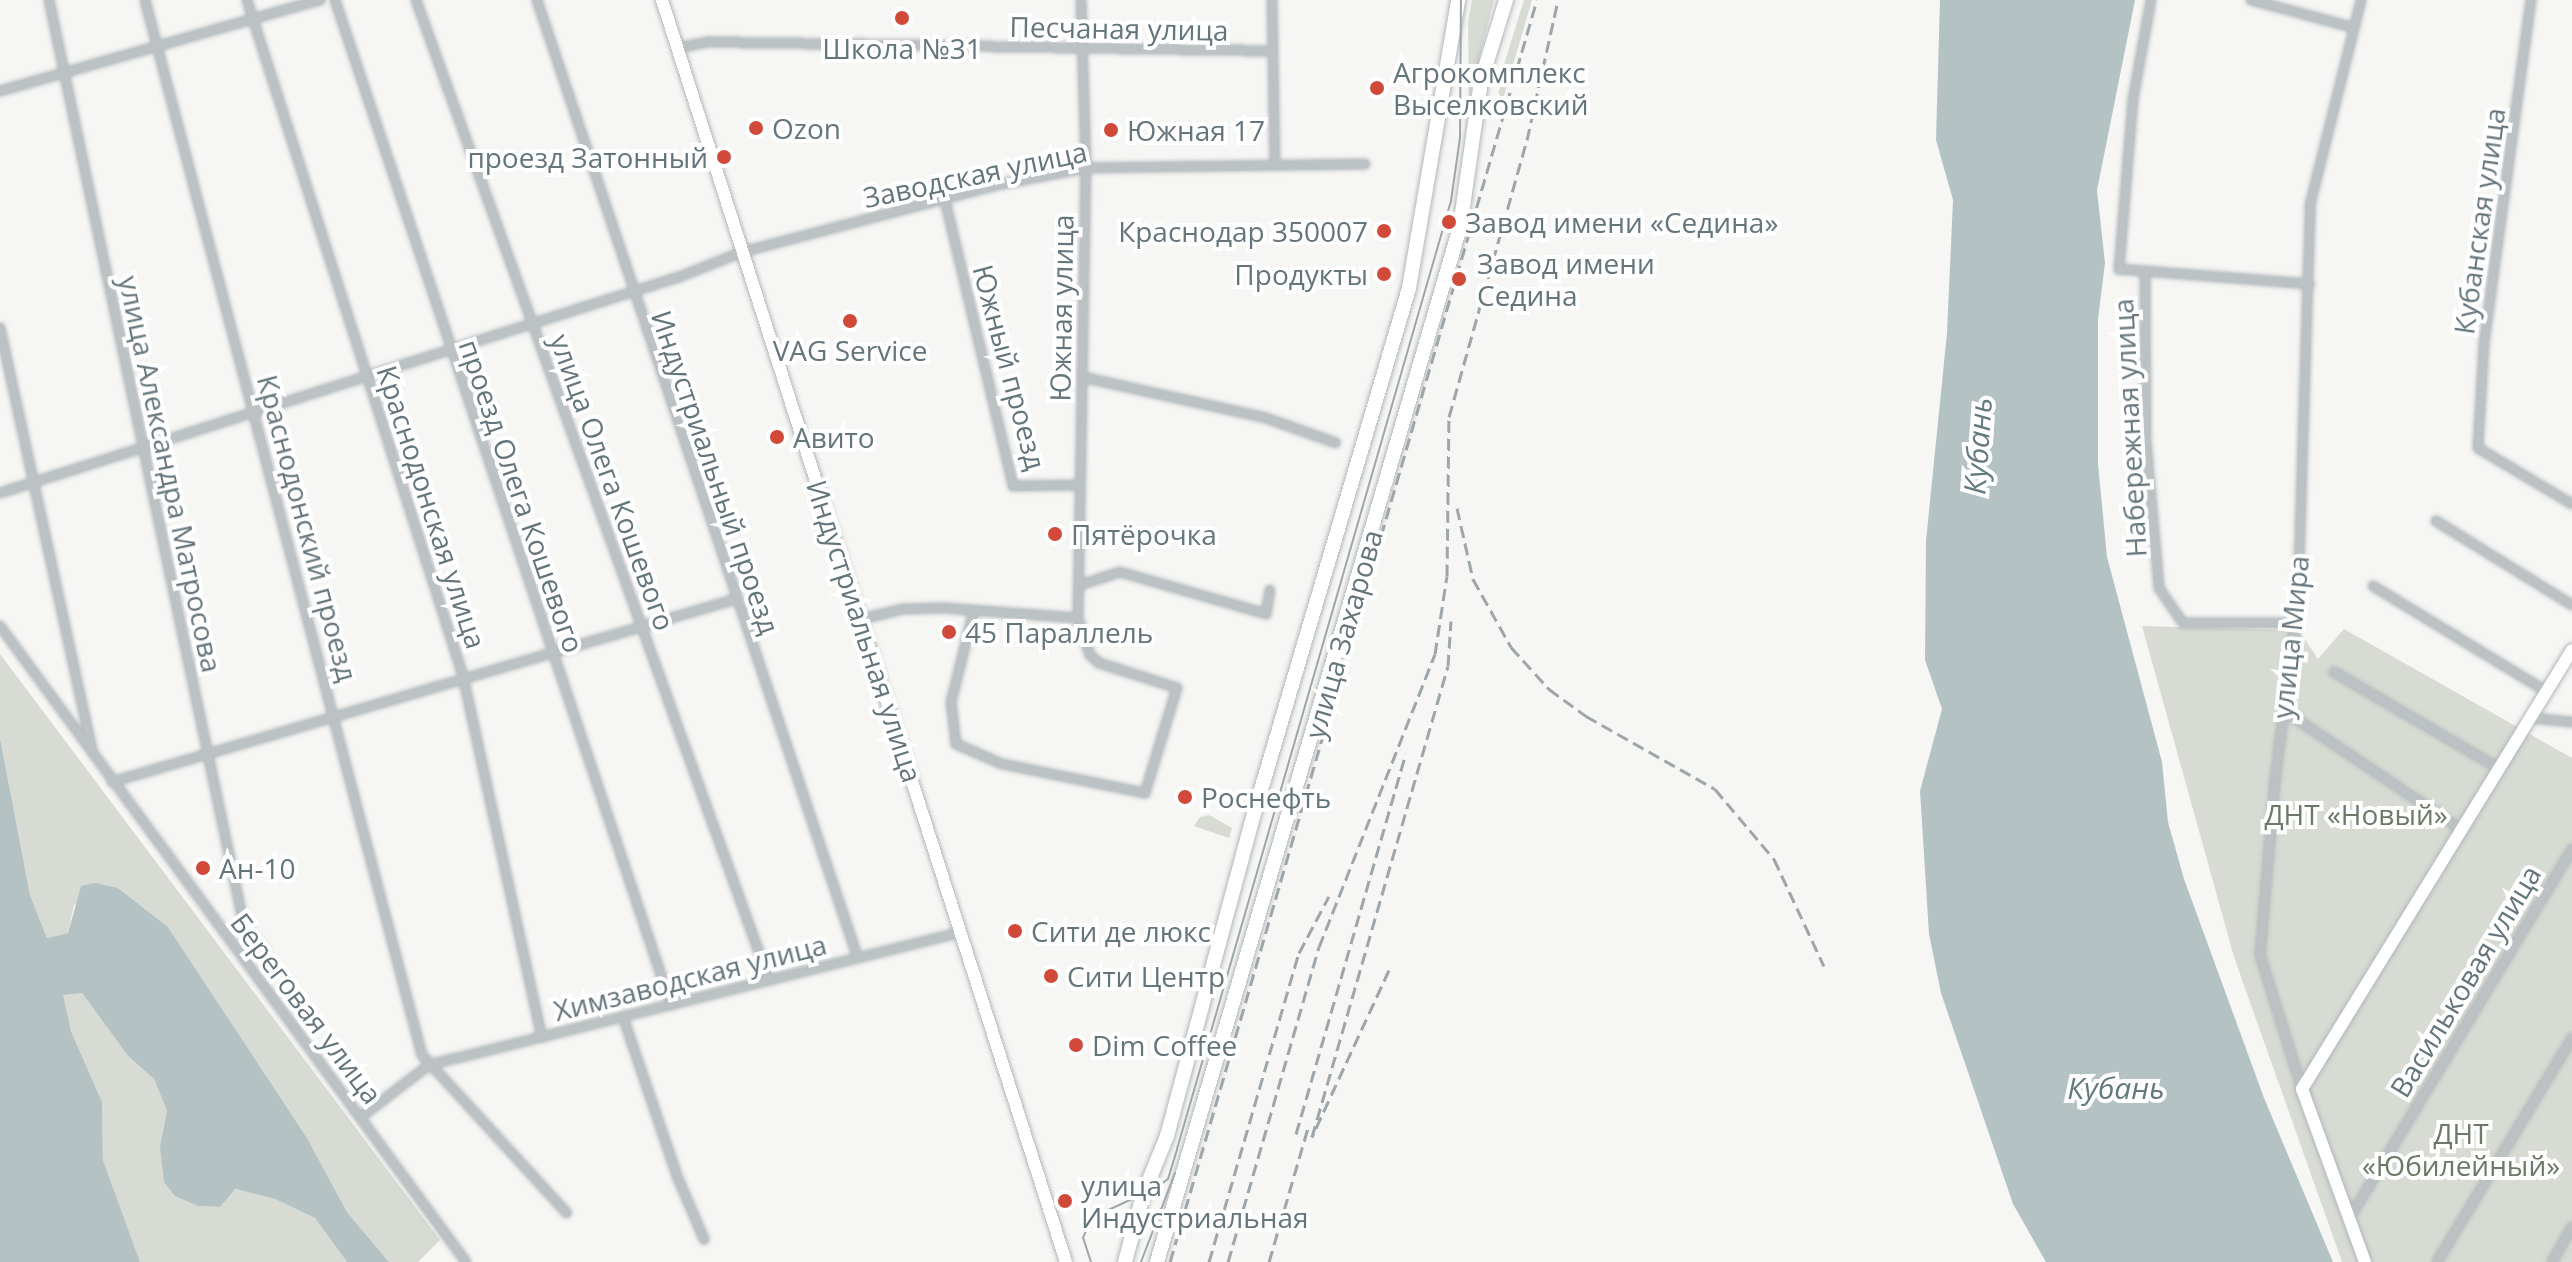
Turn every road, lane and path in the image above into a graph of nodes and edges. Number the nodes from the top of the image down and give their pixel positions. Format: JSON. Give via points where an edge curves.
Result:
{"nodes":[{"id":1,"x":49,"y":0,"type":"edge"},
{"id":2,"x":145,"y":0,"type":"edge"},
{"id":3,"x":247,"y":0,"type":"edge"},
{"id":4,"x":320,"y":0,"type":"edge"},
{"id":5,"x":335,"y":0,"type":"edge"},
{"id":6,"x":416,"y":0,"type":"edge"},
{"id":7,"x":537,"y":0,"type":"edge"},
{"id":8,"x":662,"y":0,"type":"edge"},
{"id":9,"x":1081,"y":0,"type":"edge"},
{"id":10,"x":1272,"y":0,"type":"edge"},
{"id":11,"x":1458,"y":0,"type":"edge"},
{"id":12,"x":1506,"y":0,"type":"edge"},
{"id":13,"x":2151,"y":0,"type":"edge"},
{"id":14,"x":2251,"y":0,"type":"edge"},
{"id":15,"x":2361,"y":0,"type":"edge"},
{"id":16,"x":2531,"y":0,"type":"edge"},
{"id":17,"x":253,"y":19,"type":"junction"},
{"id":18,"x":2351,"y":27,"type":"junction"},
{"id":19,"x":158,"y":45,"type":"junction"},
{"id":20,"x":677,"y":48,"type":"junction"},
{"id":21,"x":1082,"y":50,"type":"junction"},
{"id":22,"x":1273,"y":51,"type":"junction"},
{"id":23,"x":65,"y":73,"type":"junction"},
{"id":24,"x":0,"y":91,"type":"edge"},
{"id":25,"x":1275,"y":164,"type":"junction"},
{"id":26,"x":1365,"y":164,"type":"dead end"},
{"id":27,"x":1086,"y":168,"type":"junction"},
{"id":28,"x":945,"y":200,"type":"junction"},
{"id":29,"x":742,"y":252,"type":"junction"},
{"id":30,"x":2145,"y":271,"type":"junction"},
{"id":31,"x":2309,"y":284,"type":"junction"},
{"id":32,"x":632,"y":292,"type":"junction"},
{"id":33,"x":531,"y":325,"type":"junction"},
{"id":34,"x":0,"y":328,"type":"edge"},
{"id":35,"x":449,"y":351,"type":"junction"},
{"id":36,"x":368,"y":377,"type":"junction"},
{"id":37,"x":1082,"y":377,"type":"junction"},
{"id":38,"x":253,"y":410,"type":"junction"},
{"id":39,"x":1336,"y":443,"type":"dead end"},
{"id":40,"x":143,"y":445,"type":"junction"},
{"id":41,"x":32,"y":482,"type":"junction"},
{"id":42,"x":1080,"y":485,"type":"junction"},
{"id":43,"x":0,"y":493,"type":"edge"},
{"id":44,"x":2572,"y":504,"type":"edge"},
{"id":45,"x":2436,"y":521,"type":"dead end"},
{"id":46,"x":1080,"y":585,"type":"junction"},
{"id":47,"x":2373,"y":586,"type":"dead end"},
{"id":48,"x":1270,"y":590,"type":"dead end"},
{"id":49,"x":736,"y":599,"type":"junction"},
{"id":50,"x":2572,"y":605,"type":"edge"},
{"id":51,"x":974,"y":610,"type":"junction"},
{"id":52,"x":1078,"y":618,"type":"junction"},
{"id":53,"x":861,"y":619,"type":"junction"},
{"id":54,"x":2294,"y":623,"type":"junction"},
{"id":55,"x":644,"y":625,"type":"junction"},
{"id":56,"x":0,"y":626,"type":"edge"},
{"id":57,"x":2572,"y":650,"type":"edge"},
{"id":58,"x":552,"y":652,"type":"junction"},
{"id":59,"x":2334,"y":672,"type":"dead end"},
{"id":60,"x":463,"y":676,"type":"junction"},
{"id":61,"x":2547,"y":692,"type":"junction"},
{"id":62,"x":2283,"y":710,"type":"junction"},
{"id":63,"x":335,"y":713,"type":"junction"},
{"id":64,"x":2531,"y":718,"type":"junction"},
{"id":65,"x":2572,"y":722,"type":"edge"},
{"id":66,"x":205,"y":752,"type":"junction"},
{"id":67,"x":94,"y":757,"type":"junction"},
{"id":68,"x":2501,"y":770,"type":"junction"},
{"id":69,"x":112,"y":782,"type":"junction"},
{"id":70,"x":2463,"y":831,"type":"junction"},
{"id":71,"x":2572,"y":849,"type":"edge"},
{"id":72,"x":962,"y":932,"type":"junction"},
{"id":73,"x":264,"y":950,"type":"dead end"},
{"id":74,"x":858,"y":958,"type":"junction"},
{"id":75,"x":769,"y":980,"type":"junction"},
{"id":76,"x":671,"y":1005,"type":"junction"},
{"id":77,"x":623,"y":1017,"type":"junction"},
{"id":78,"x":542,"y":1037,"type":"junction"},
{"id":79,"x":2572,"y":1038,"type":"edge"},
{"id":80,"x":429,"y":1065,"type":"junction"},
{"id":81,"x":2302,"y":1089,"type":"junction"},
{"id":82,"x":361,"y":1117,"type":"junction"},
{"id":83,"x":567,"y":1213,"type":"dead end"},
{"id":84,"x":2349,"y":1220,"type":"junction"},
{"id":85,"x":2572,"y":1227,"type":"edge"},
{"id":86,"x":704,"y":1239,"type":"dead end"},
{"id":87,"x":466,"y":1262,"type":"edge"},
{"id":88,"x":1066,"y":1262,"type":"edge"},
{"id":89,"x":1125,"y":1262,"type":"edge"},
{"id":90,"x":1157,"y":1262,"type":"edge"},
{"id":91,"x":2365,"y":1262,"type":"edge"},
{"id":92,"x":2437,"y":1262,"type":"edge"},
{"id":93,"x":2552,"y":1262,"type":"edge"}],
"edges":[{"from":1,"to":23,"type":"street","name":"улица Александра Матросова"},
{"from":2,"to":19,"type":"street","name":"Краснодонский проезд"},
{"from":3,"to":17,"type":"street","name":"Краснодонская улица"},
{"from":4,"to":17,"type":"street"},
{"from":5,"to":35,"type":"street","name":"проезд Олега Кошевого"},
{"from":6,"to":33,"type":"street","name":"улица Олега Кошевого"},
{"from":7,"to":32,"type":"street","name":"Индустриальный проезд"},
{"from":8,"to":20,"type":"main road","name":"Индустриальная улица"},
{"from":9,"to":21,"type":"street","name":"Южная улица"},
{"from":10,"to":22,"type":"street"},
{"from":11,"to":89,"type":"main road","name":"улица Захарова","via":[[1409,288],[1256,807],[1167,1136],[1143,1195]]},
{"from":12,"to":90,"type":"main road","name":"улица Захарова","via":[[1481,81],[1460,227]]},
{"from":13,"to":30,"type":"street","name":"Набережная улица","via":[[2133,99],[2119,269]]},
{"from":14,"to":18,"type":"street"},
{"from":15,"to":18,"type":"street","name":"улица Мира"},
{"from":16,"to":44,"type":"street","name":"Кубанская улица","via":[[2484,343],[2478,448]]},
{"from":17,"to":19,"type":"street"},
{"from":17,"to":36,"type":"street","name":"Краснодонская улица"},
{"from":18,"to":31,"type":"street","name":"улица Мира","via":[[2310,205]]},
{"from":19,"to":23,"type":"street"},
{"from":19,"to":38,"type":"street","name":"Краснодонский проезд"},
{"from":20,"to":21,"type":"street","name":"Песчаная улица","via":[[708,42]]},
{"from":20,"to":29,"type":"main road","name":"Индустриальная улица"},
{"from":21,"to":22,"type":"street","name":"Песчаная улица"},
{"from":21,"to":27,"type":"street","name":"Южная улица"},
{"from":22,"to":25,"type":"street"},
{"from":23,"to":24,"type":"street"},
{"from":23,"to":40,"type":"street","name":"улица Александра Матросова"},
{"from":25,"to":26,"type":"street","name":"Заводская улица"},
{"from":25,"to":27,"type":"street","name":"Заводская улица"},
{"from":27,"to":28,"type":"street","name":"Заводская улица"},
{"from":27,"to":37,"type":"street","name":"Южная улица"},
{"from":28,"to":29,"type":"street","name":"Заводская улица"},
{"from":28,"to":42,"type":"street","name":"Южный проезд","via":[[1013,486]]},
{"from":29,"to":32,"type":"street","name":"Заводская улица"},
{"from":29,"to":53,"type":"main road","name":"Индустриальная улица"},
{"from":30,"to":31,"type":"street"},
{"from":30,"to":54,"type":"street","name":"Набережная улица","via":[[2146,441],[2159,588],[2183,623]]},
{"from":31,"to":54,"type":"street","name":"улица Мира"},
{"from":32,"to":33,"type":"street","name":"Заводская улица"},
{"from":32,"to":49,"type":"street","name":"Индустриальный проезд"},
{"from":33,"to":35,"type":"street","name":"Заводская улица"},
{"from":33,"to":55,"type":"street","name":"улица Олега Кошевого"},
{"from":34,"to":41,"type":"street"},
{"from":35,"to":36,"type":"street","name":"Заводская улица"},
{"from":35,"to":58,"type":"street","name":"проезд Олега Кошевого"},
{"from":36,"to":38,"type":"street","name":"Заводская улица"},
{"from":36,"to":60,"type":"street","name":"Краснодонская улица"},
{"from":37,"to":39,"type":"street","via":[[1263,417]]},
{"from":37,"to":42,"type":"street","name":"Южная улица"},
{"from":38,"to":40,"type":"street","name":"Заводская улица"},
{"from":38,"to":63,"type":"street","name":"Краснодонский проезд"},
{"from":40,"to":41,"type":"street","name":"Заводская улица"},
{"from":40,"to":66,"type":"street","name":"улица Александра Матросова"},
{"from":41,"to":43,"type":"street","name":"Заводская улица"},
{"from":41,"to":67,"type":"street"},
{"from":42,"to":46,"type":"street","name":"Южная улица"},
{"from":45,"to":50,"type":"street"},
{"from":46,"to":48,"type":"street","via":[[1120,572],[1266,614]]},
{"from":46,"to":52,"type":"street","name":"Южная улица"},
{"from":47,"to":61,"type":"street"},
{"from":49,"to":55,"type":"street"},
{"from":49,"to":74,"type":"street","name":"Индустриальный проезд"},
{"from":51,"to":52,"type":"street"},
{"from":51,"to":52,"type":"street","via":[[951,702],[956,744],[1002,764],[1145,793],[1177,688],[1099,663],[1090,655]]},
{"from":51,"to":53,"type":"street","via":[[903,609]]},
{"from":53,"to":72,"type":"main road","name":"Индустриальная улица"},
{"from":54,"to":62,"type":"street","name":"улица Мира"},
{"from":55,"to":58,"type":"street"},
{"from":55,"to":75,"type":"street","name":"улица Олега Кошевого"},
{"from":56,"to":67,"type":"street","name":"Береговая улица"},
{"from":57,"to":61,"type":"main road"},
{"from":58,"to":60,"type":"street"},
{"from":58,"to":76,"type":"street","name":"проезд Олега Кошевого"},
{"from":59,"to":68,"type":"street"},
{"from":60,"to":63,"type":"street"},
{"from":60,"to":78,"type":"street","name":"Краснодонская улица"},
{"from":61,"to":64,"type":"main road"},
{"from":62,"to":70,"type":"street"},
{"from":62,"to":81,"type":"street","name":"улица Мира","via":[[2260,955]]},
{"from":63,"to":66,"type":"street"},
{"from":63,"to":80,"type":"street","name":"Краснодонский проезд","via":[[422,1055]]},
{"from":64,"to":65,"type":"street"},
{"from":64,"to":68,"type":"main road"},
{"from":66,"to":69,"type":"street"},
{"from":66,"to":73,"type":"street","name":"улица Александра Матросова","via":[[244,925]]},
{"from":67,"to":69,"type":"street","name":"Береговая улица"},
{"from":68,"to":70,"type":"main road"},
{"from":69,"to":82,"type":"street","name":"Береговая улица"},
{"from":70,"to":81,"type":"main road"},
{"from":71,"to":84,"type":"street","name":"Васильковая улица"},
{"from":72,"to":74,"type":"street","name":"Химзаводская улица"},
{"from":72,"to":88,"type":"main road","name":"Индустриальная улица"},
{"from":74,"to":75,"type":"street","name":"Химзаводская улица"},
{"from":75,"to":76,"type":"street","name":"Химзаводская улица"},
{"from":76,"to":77,"type":"street","name":"Химзаводская улица"},
{"from":77,"to":78,"type":"street","name":"Химзаводская улица"},
{"from":77,"to":86,"type":"street"},
{"from":78,"to":80,"type":"street","name":"Химзаводская улица"},
{"from":79,"to":92,"type":"street"},
{"from":80,"to":82,"type":"street","name":"Химзаводская улица"},
{"from":80,"to":83,"type":"street"},
{"from":81,"to":84,"type":"main road","name":"улица Мира"},
{"from":82,"to":87,"type":"street","name":"Береговая улица"},
{"from":84,"to":91,"type":"main road","name":"улица Мира"},
{"from":85,"to":93,"type":"street"}]}
